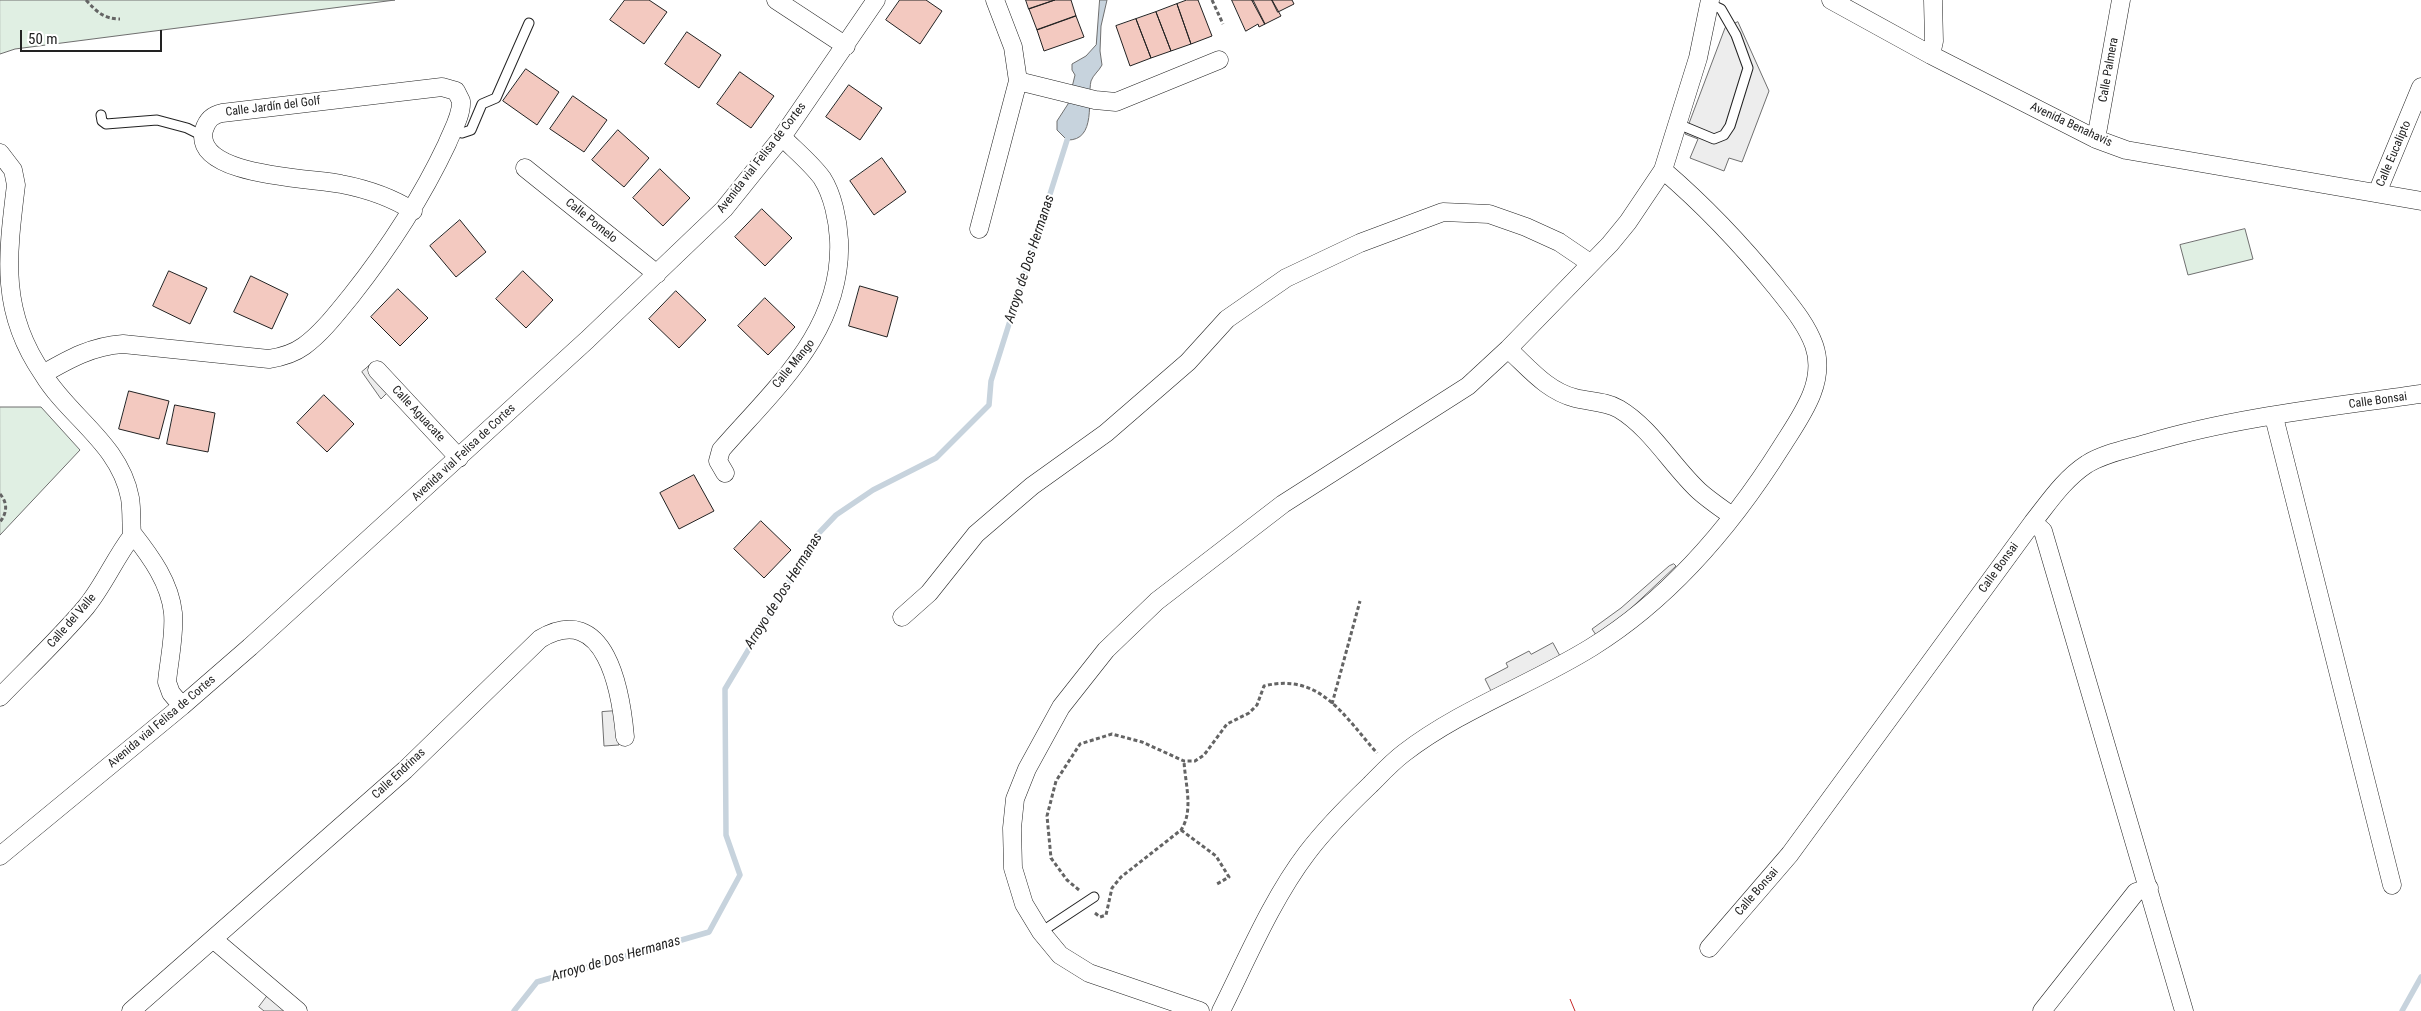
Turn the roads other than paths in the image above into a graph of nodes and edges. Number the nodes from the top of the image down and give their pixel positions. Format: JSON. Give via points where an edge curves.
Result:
{"nodes":[{"id":1,"x":776,"y":0,"type":"edge"},
{"id":2,"x":876,"y":0,"type":"edge"},
{"id":3,"x":995,"y":0,"type":"edge"},
{"id":4,"x":1831,"y":0,"type":"edge"},
{"id":5,"x":1933,"y":0,"type":"edge"},
{"id":6,"x":2121,"y":0,"type":"edge"},
{"id":7,"x":1709,"y":1,"type":"edge"},
{"id":8,"x":529,"y":23,"type":"dead end"},
{"id":9,"x":846,"y":46,"type":"junction"},
{"id":10,"x":1931,"y":55,"type":"junction"},
{"id":11,"x":1219,"y":60,"type":"dead end"},
{"id":12,"x":1018,"y":81,"type":"junction"},
{"id":13,"x":2421,"y":87,"type":"edge"},
{"id":14,"x":101,"y":115,"type":"dead end"},
{"id":15,"x":1678,"y":124,"type":"junction"},
{"id":16,"x":453,"y":130,"type":"junction"},
{"id":17,"x":203,"y":136,"type":"junction"},
{"id":18,"x":782,"y":137,"type":"junction"},
{"id":19,"x":2096,"y":139,"type":"junction"},
{"id":20,"x":0,"y":153,"type":"edge"},
{"id":21,"x":525,"y":168,"type":"dead end"},
{"id":22,"x":1663,"y":170,"type":"junction"},
{"id":23,"x":2377,"y":193,"type":"junction"},
{"id":24,"x":2421,"y":201,"type":"edge"},
{"id":25,"x":413,"y":210,"type":"junction"},
{"id":26,"x":979,"y":229,"type":"dead end"},
{"id":27,"x":1590,"y":263,"type":"junction"},
{"id":28,"x":657,"y":274,"type":"junction"},
{"id":29,"x":1508,"y":349,"type":"junction"},
{"id":30,"x":377,"y":370,"type":"dead end"},
{"id":31,"x":43,"y":374,"type":"junction"},
{"id":32,"x":2421,"y":394,"type":"edge"},
{"id":33,"x":2274,"y":417,"type":"junction"},
{"id":34,"x":459,"y":458,"type":"junction"},
{"id":35,"x":725,"y":473,"type":"dead end"},
{"id":36,"x":1732,"y":516,"type":"junction"},
{"id":37,"x":2033,"y":522,"type":"junction"},
{"id":38,"x":132,"y":536,"type":"junction"},
{"id":39,"x":902,"y":617,"type":"dead end"},
{"id":40,"x":0,"y":696,"type":"edge"},
{"id":41,"x":182,"y":706,"type":"junction"},
{"id":42,"x":625,"y":737,"type":"dead end"},
{"id":43,"x":0,"y":856,"type":"edge"},
{"id":44,"x":2392,"y":885,"type":"dead end"},
{"id":45,"x":2149,"y":888,"type":"junction"},
{"id":46,"x":1090,"y":899,"type":"road end"},
{"id":47,"x":1041,"y":932,"type":"junction"},
{"id":48,"x":213,"y":939,"type":"junction"},
{"id":49,"x":1709,"y":948,"type":"dead end"},
{"id":50,"x":132,"y":1011,"type":"edge"},
{"id":51,"x":298,"y":1011,"type":"edge"},
{"id":52,"x":1200,"y":1011,"type":"edge"},
{"id":53,"x":1220,"y":1011,"type":"edge"},
{"id":54,"x":2042,"y":1011,"type":"edge"},
{"id":55,"x":2184,"y":1011,"type":"edge"}],
"edges":[{"from":1,"to":9,"type":"street"},
{"from":2,"to":9,"type":"street","name":"Avenida vial Felisa de Cortes"},
{"from":3,"to":12,"type":"street","via":[[1012,47]]},
{"from":4,"to":10,"type":"street","name":"Avenida Benahavis"},
{"from":5,"to":10,"type":"street"},
{"from":6,"to":19,"type":"street","name":"Calle Palmera"},
{"from":7,"to":15,"type":"street","via":[[1698,58]]},
{"from":7,"to":15,"type":"lane","via":[[1722,9],[1748,68],[1730,126],[1724,135],[1714,139]]},
{"from":8,"to":16,"type":"lane","via":[[496,98],[482,104],[471,130],[462,133]]},
{"from":9,"to":18,"type":"street","name":"Avenida vial Felisa de Cortes"},
{"from":10,"to":19,"type":"street","name":"Avenida Benahavis"},
{"from":11,"to":12,"type":"street","via":[[1116,102]]},
{"from":12,"to":26,"type":"street"},
{"from":13,"to":23,"type":"street","name":"Calle Eucalipto"},
{"from":14,"to":17,"type":"lane","via":[[106,124],[157,120]]},
{"from":15,"to":22,"type":"street"},
{"from":16,"to":17,"type":"street","name":"Calle Jardín del Golf","via":[[461,101],[456,92],[447,87],[222,113],[206,123]]},
{"from":16,"to":25,"type":"street","name":"Calle Jardín del Golf"},
{"from":17,"to":25,"type":"street","via":[[213,155],[238,169],[343,184],[381,194]]},
{"from":18,"to":28,"type":"street","name":"Avenida vial Felisa de Cortes","via":[[724,209]]},
{"from":18,"to":35,"type":"street","name":"Calle Mango","via":[[822,179],[831,200],[838,226],[837,281],[814,340],[721,450],[718,461]]},
{"from":19,"to":23,"type":"street","name":"Avenida Benahavis","via":[[2126,150]]},
{"from":20,"to":31,"type":"street","via":[[13,170],[16,185],[5,281],[8,307],[20,343]]},
{"from":21,"to":28,"type":"street","name":"Calle Pomelo"},
{"from":22,"to":27,"type":"street","via":[[1628,222]]},
{"from":22,"to":36,"type":"street","via":[[1741,243],[1800,317],[1815,346],[1814,391],[1764,475]]},
{"from":23,"to":24,"type":"street","name":"Avenida Benahavis"},
{"from":25,"to":31,"type":"street","name":"Calle Jardín del Golf","via":[[341,308],[317,335],[287,356],[250,358],[108,345],[76,355]]},
{"from":27,"to":29,"type":"street"},
{"from":27,"to":39,"type":"street","via":[[1558,242],[1489,214],[1443,212],[1360,243],[1286,278],[1226,319],[1188,362],[1106,434],[1032,486],[976,534],[929,593]]},
{"from":28,"to":34,"type":"street","name":"Avenida vial Felisa de Cortes"},
{"from":29,"to":36,"type":"street","via":[[1558,392],[1618,408],[1634,420],[1699,491]]},
{"from":29,"to":47,"type":"street","via":[[1452,398],[1283,504],[1157,601],[1106,650],[1061,707],[1027,769],[1015,799],[1013,868],[1024,904]]},
{"from":30,"to":34,"type":"street","name":"Calle Aguacate"},
{"from":31,"to":38,"type":"street","via":[[51,388],[90,428],[115,460],[130,497]]},
{"from":32,"to":33,"type":"street","name":"Calle Bonsai"},
{"from":33,"to":37,"type":"street","name":"Calle Bonsai","via":[[2175,435],[2108,454],[2087,464],[2066,480]]},
{"from":33,"to":44,"type":"street"},
{"from":34,"to":41,"type":"street","name":"Avenida vial Felisa de Cortes"},
{"from":36,"to":53,"type":"street","via":[[1665,591],[1626,623],[1591,647],[1404,753],[1330,824],[1305,856],[1282,894]]},
{"from":37,"to":45,"type":"street","via":[[2043,531]]},
{"from":37,"to":49,"type":"street","name":"Calle Bonsai","via":[[1790,854]]},
{"from":38,"to":40,"type":"street","name":"Calle del Valle","via":[[86,606]]},
{"from":38,"to":41,"type":"street","via":[[157,566],[170,597],[173,614],[167,682],[170,693]]},
{"from":41,"to":43,"type":"street","name":"Avenida vial Felisa de Cortes"},
{"from":42,"to":48,"type":"street","name":"Calle Endrinas","via":[[616,678],[598,644],[576,630],[550,634],[540,639],[405,770]]},
{"from":45,"to":54,"type":"street","via":[[2136,892]]},
{"from":45,"to":55,"type":"street"},
{"from":46,"to":47,"type":"lane"},
{"from":47,"to":52,"type":"street","via":[[1060,956],[1089,973]]},
{"from":48,"to":50,"type":"street","name":"Calle Endrinas"},
{"from":48,"to":51,"type":"street"}]}
